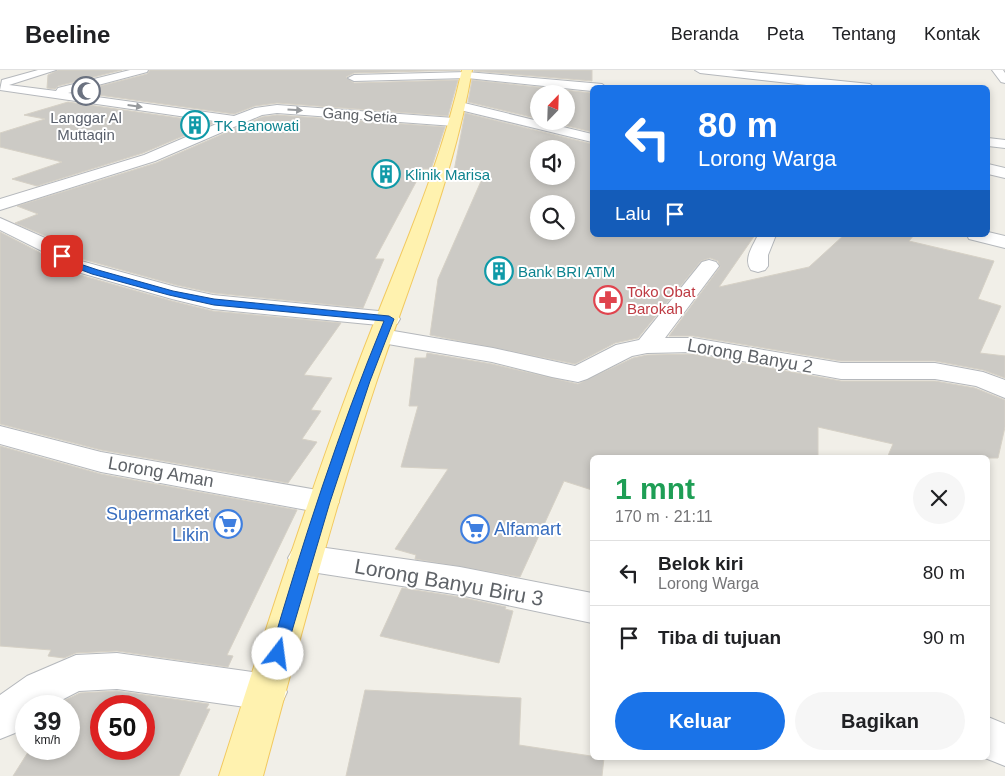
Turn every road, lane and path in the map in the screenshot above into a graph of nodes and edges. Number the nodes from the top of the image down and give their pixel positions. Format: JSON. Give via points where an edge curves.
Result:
{"nodes":[{"id":1,"x":51,"y":70,"type":"edge"},
{"id":2,"x":143,"y":70,"type":"edge"},
{"id":3,"x":700,"y":70,"type":"edge"},
{"id":4,"x":998,"y":70,"type":"edge"},
{"id":5,"x":730,"y":71,"type":"edge"},
{"id":6,"x":467,"y":72,"type":"edge"},
{"id":7,"x":354,"y":78,"type":"dead end"},
{"id":8,"x":1005,"y":80,"type":"edge"},
{"id":9,"x":0,"y":83,"type":"edge"},
{"id":10,"x":718,"y":85,"type":"edge"},
{"id":11,"x":845,"y":85,"type":"edge"},
{"id":12,"x":0,"y":87,"type":"edge"},
{"id":13,"x":590,"y":87,"type":"edge"},
{"id":14,"x":53,"y":94,"type":"junction"},
{"id":15,"x":457,"y":114,"type":"junction"},
{"id":16,"x":235,"y":120,"type":"junction"},
{"id":17,"x":590,"y":138,"type":"edge"},
{"id":18,"x":990,"y":142,"type":"edge"},
{"id":19,"x":1005,"y":144,"type":"edge"},
{"id":20,"x":990,"y":169,"type":"edge"},
{"id":21,"x":1005,"y":173,"type":"edge"},
{"id":22,"x":0,"y":205,"type":"edge"},
{"id":23,"x":0,"y":223,"type":"edge"},
{"id":24,"x":766,"y":237,"type":"edge"},
{"id":25,"x":984,"y":237,"type":"edge"},
{"id":26,"x":1005,"y":242,"type":"edge"},
{"id":27,"x":710,"y":266,"type":"dead end"},
{"id":28,"x":758,"y":266,"type":"dead end"},
{"id":29,"x":386,"y":328,"type":"junction"},
{"id":30,"x":647,"y":346,"type":"junction"},
{"id":31,"x":1005,"y":390,"type":"edge"},
{"id":32,"x":0,"y":435,"type":"edge"},
{"id":33,"x":323,"y":502,"type":"junction"},
{"id":34,"x":305,"y":558,"type":"junction"},
{"id":35,"x":590,"y":608,"type":"edge"},
{"id":36,"x":268,"y":692,"type":"junction"},
{"id":37,"x":0,"y":719,"type":"edge"},
{"id":38,"x":990,"y":739,"type":"edge"},
{"id":39,"x":1005,"y":745,"type":"edge"},
{"id":40,"x":241,"y":776,"type":"edge"}],
"edges":[{"from":1,"to":9,"type":"street"},
{"from":2,"to":14,"type":"street"},
{"from":3,"to":5,"type":"street"},
{"from":4,"to":8,"type":"street"},
{"from":5,"to":10,"type":"street"},
{"from":5,"to":11,"type":"street"},
{"from":6,"to":7,"type":"street"},
{"from":6,"to":13,"type":"street"},
{"from":6,"to":15,"type":"main road"},
{"from":12,"to":14,"type":"street","name":"Gang Setia"},
{"from":14,"to":16,"type":"street","name":"Gang Setia","one_way":true},
{"from":16,"to":15,"type":"street","name":"Gang Setia","one_way":true,"via":[[277,109]]},
{"from":15,"to":17,"type":"street","name":"Gang Setia"},
{"from":15,"to":29,"type":"main road"},
{"from":16,"to":22,"type":"street","via":[[215,132],[145,158]]},
{"from":18,"to":19,"type":"street"},
{"from":20,"to":21,"type":"street"},
{"from":23,"to":29,"type":"street","name":"Lorong Banyu 2","via":[[39,241],[74,265],[172,293]]},
{"from":24,"to":28,"type":"street","via":[[758,255]]},
{"from":25,"to":26,"type":"street"},
{"from":27,"to":30,"type":"street"},
{"from":29,"to":30,"type":"street","name":"Lorong Banyu 2","via":[[578,374],[615,353]]},
{"from":29,"to":33,"type":"main road"},
{"from":30,"to":31,"type":"street","name":"Lorong Banyu 2","via":[[693,345],[850,372],[934,371],[992,382]]},
{"from":32,"to":33,"type":"street","name":"Lorong Aman","via":[[101,462]]},
{"from":33,"to":34,"type":"main road"},
{"from":34,"to":35,"type":"street","name":"Lorong Banyu Biru 3","via":[[460,581]]},
{"from":34,"to":36,"type":"main road"},
{"from":36,"to":37,"type":"street","via":[[117,671],[76,673],[41,689]]},
{"from":36,"to":40,"type":"main road"},
{"from":38,"to":39,"type":"street"}]}
